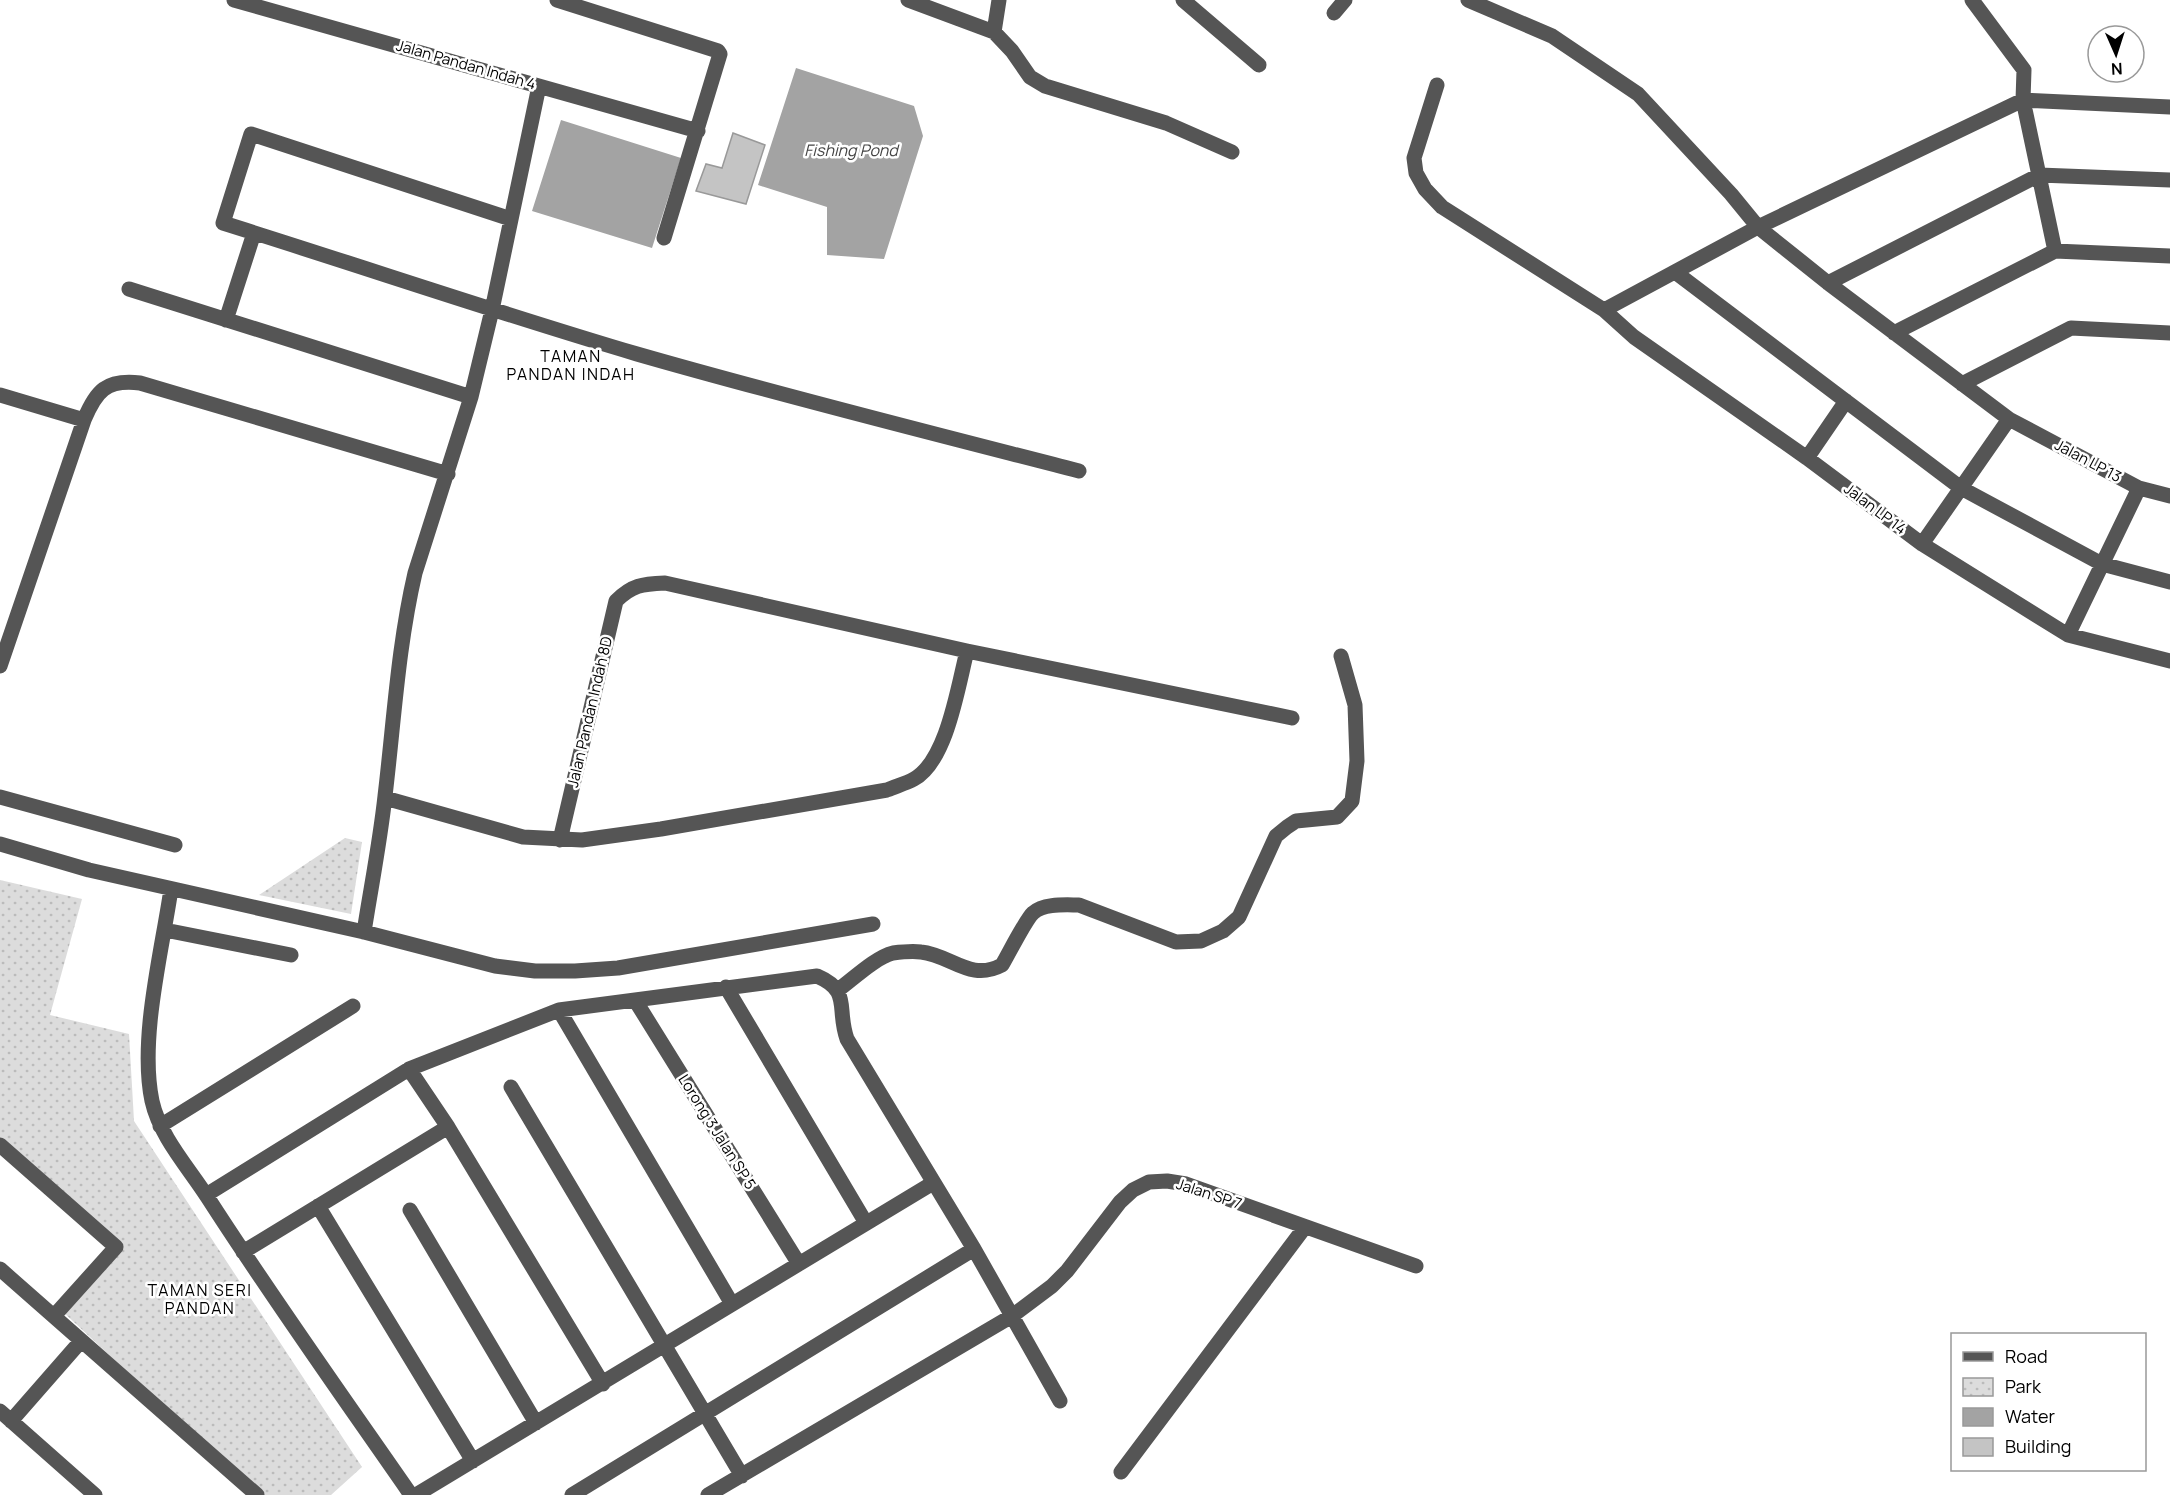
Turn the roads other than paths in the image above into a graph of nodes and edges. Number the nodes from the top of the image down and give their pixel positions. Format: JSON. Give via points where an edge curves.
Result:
{"nodes":[{"id":1,"x":234,"y":0,"type":"edge"},
{"id":2,"x":557,"y":0,"type":"edge"},
{"id":3,"x":908,"y":0,"type":"edge"},
{"id":4,"x":999,"y":0,"type":"edge"},
{"id":5,"x":1183,"y":0,"type":"edge"},
{"id":6,"x":1345,"y":0,"type":"edge"},
{"id":7,"x":1468,"y":0,"type":"edge"},
{"id":8,"x":1972,"y":0,"type":"edge"},
{"id":9,"x":1334,"y":13,"type":"dead end"},
{"id":10,"x":994,"y":32,"type":"junction"},
{"id":11,"x":1259,"y":65,"type":"dead end"},
{"id":12,"x":1437,"y":85,"type":"dead end"},
{"id":13,"x":539,"y":86,"type":"junction"},
{"id":14,"x":2023,"y":100,"type":"junction"},
{"id":15,"x":2170,"y":107,"type":"edge"},
{"id":16,"x":698,"y":131,"type":"junction"},
{"id":17,"x":1232,"y":152,"type":"dead end"},
{"id":18,"x":2039,"y":176,"type":"junction"},
{"id":19,"x":2170,"y":180,"type":"edge"},
{"id":20,"x":511,"y":219,"type":"junction"},
{"id":21,"x":1758,"y":227,"type":"junction"},
{"id":22,"x":254,"y":233,"type":"junction"},
{"id":23,"x":664,"y":238,"type":"dead end"},
{"id":24,"x":2055,"y":251,"type":"junction"},
{"id":25,"x":2170,"y":256,"type":"edge"},
{"id":26,"x":1675,"y":272,"type":"junction"},
{"id":27,"x":1828,"y":283,"type":"junction"},
{"id":28,"x":129,"y":289,"type":"dead end"},
{"id":29,"x":492,"y":310,"type":"junction"},
{"id":30,"x":1604,"y":310,"type":"junction"},
{"id":31,"x":226,"y":320,"type":"junction"},
{"id":32,"x":1894,"y":333,"type":"junction"},
{"id":33,"x":2170,"y":333,"type":"edge"},
{"id":34,"x":1962,"y":384,"type":"junction"},
{"id":35,"x":0,"y":396,"type":"edge"},
{"id":36,"x":471,"y":397,"type":"junction"},
{"id":37,"x":1846,"y":402,"type":"junction"},
{"id":38,"x":84,"y":420,"type":"junction"},
{"id":39,"x":2009,"y":420,"type":"junction"},
{"id":40,"x":1807,"y":458,"type":"junction"},
{"id":41,"x":1079,"y":471,"type":"dead end"},
{"id":42,"x":448,"y":474,"type":"junction"},
{"id":43,"x":1961,"y":488,"type":"junction"},
{"id":44,"x":2139,"y":488,"type":"junction"},
{"id":45,"x":2170,"y":496,"type":"edge"},
{"id":46,"x":1922,"y":544,"type":"junction"},
{"id":47,"x":2102,"y":564,"type":"junction"},
{"id":48,"x":2170,"y":582,"type":"edge"},
{"id":49,"x":2068,"y":635,"type":"junction"},
{"id":50,"x":967,"y":651,"type":"junction"},
{"id":51,"x":1341,"y":656,"type":"dead end"},
{"id":52,"x":2170,"y":661,"type":"edge"},
{"id":53,"x":0,"y":666,"type":"edge"},
{"id":54,"x":1292,"y":718,"type":"dead end"},
{"id":55,"x":0,"y":796,"type":"edge"},
{"id":56,"x":385,"y":798,"type":"junction"},
{"id":57,"x":561,"y":840,"type":"junction"},
{"id":58,"x":0,"y":844,"type":"edge"},
{"id":59,"x":176,"y":845,"type":"dead end"},
{"id":60,"x":171,"y":889,"type":"junction"},
{"id":61,"x":873,"y":924,"type":"dead end"},
{"id":62,"x":165,"y":930,"type":"junction"},
{"id":63,"x":364,"y":932,"type":"junction"},
{"id":64,"x":291,"y":955,"type":"dead end"},
{"id":65,"x":726,"y":987,"type":"junction"},
{"id":66,"x":838,"y":990,"type":"junction"},
{"id":67,"x":635,"y":1000,"type":"junction"},
{"id":68,"x":353,"y":1006,"type":"dead end"},
{"id":69,"x":559,"y":1010,"type":"junction"},
{"id":70,"x":409,"y":1069,"type":"junction"},
{"id":71,"x":511,"y":1087,"type":"dead end"},
{"id":72,"x":160,"y":1126,"type":"junction"},
{"id":73,"x":448,"y":1127,"type":"junction"},
{"id":74,"x":0,"y":1145,"type":"edge"},
{"id":75,"x":933,"y":1183,"type":"junction"},
{"id":76,"x":206,"y":1195,"type":"junction"},
{"id":77,"x":318,"y":1206,"type":"junction"},
{"id":78,"x":410,"y":1210,"type":"dead end"},
{"id":79,"x":866,"y":1222,"type":"junction"},
{"id":80,"x":1305,"y":1227,"type":"junction"},
{"id":81,"x":974,"y":1249,"type":"junction"},
{"id":82,"x":243,"y":1252,"type":"junction"},
{"id":83,"x":799,"y":1264,"type":"junction"},
{"id":84,"x":1416,"y":1266,"type":"dead end"},
{"id":85,"x":0,"y":1269,"type":"edge"},
{"id":86,"x":732,"y":1304,"type":"junction"},
{"id":87,"x":54,"y":1316,"type":"junction"},
{"id":88,"x":1012,"y":1316,"type":"junction"},
{"id":89,"x":81,"y":1341,"type":"junction"},
{"id":90,"x":663,"y":1345,"type":"junction"},
{"id":91,"x":603,"y":1384,"type":"junction"},
{"id":92,"x":1060,"y":1401,"type":"dead end"},
{"id":93,"x":706,"y":1414,"type":"junction"},
{"id":94,"x":5,"y":1416,"type":"edge"},
{"id":95,"x":536,"y":1423,"type":"junction"},
{"id":96,"x":473,"y":1461,"type":"junction"},
{"id":97,"x":1121,"y":1472,"type":"dead end"},
{"id":98,"x":742,"y":1476,"type":"junction"},
{"id":99,"x":95,"y":1495,"type":"edge"},
{"id":100,"x":257,"y":1495,"type":"edge"},
{"id":101,"x":411,"y":1495,"type":"edge"},
{"id":102,"x":416,"y":1495,"type":"edge"},
{"id":103,"x":572,"y":1495,"type":"edge"},
{"id":104,"x":708,"y":1495,"type":"edge"}],
"edges":[{"from":1,"to":13,"type":"street","name":"Jalan Pandan Indah 4"},
{"from":2,"to":16,"type":"street","via":[[718,51],[720,59]]},
{"from":3,"to":10,"type":"street"},
{"from":4,"to":10,"type":"street"},
{"from":5,"to":11,"type":"street"},
{"from":6,"to":9,"type":"street"},
{"from":7,"to":21,"type":"street","name":"Jalan LP 13","via":[[1552,36],[1638,94]]},
{"from":8,"to":14,"type":"street","via":[[2024,70]]},
{"from":10,"to":17,"type":"street","via":[[1030,77],[1045,86],[1166,123]]},
{"from":12,"to":30,"type":"street","name":"Jalan LP 14","via":[[1414,158],[1416,173],[1425,189],[1442,207]]},
{"from":13,"to":16,"type":"street","name":"Jalan Pandan Indah 4"},
{"from":13,"to":20,"type":"street"},
{"from":14,"to":15,"type":"street"},
{"from":14,"to":18,"type":"street"},
{"from":14,"to":21,"type":"street"},
{"from":16,"to":23,"type":"street"},
{"from":18,"to":19,"type":"street"},
{"from":18,"to":24,"type":"street"},
{"from":18,"to":27,"type":"street"},
{"from":20,"to":22,"type":"street","via":[[251,134],[223,223]]},
{"from":20,"to":29,"type":"street"},
{"from":21,"to":26,"type":"street"},
{"from":21,"to":27,"type":"street","name":"Jalan LP 13"},
{"from":22,"to":29,"type":"street"},
{"from":22,"to":31,"type":"street"},
{"from":24,"to":25,"type":"street"},
{"from":24,"to":32,"type":"street"},
{"from":26,"to":30,"type":"street"},
{"from":26,"to":37,"type":"street"},
{"from":27,"to":32,"type":"street","name":"Jalan LP 13"},
{"from":28,"to":31,"type":"street"},
{"from":29,"to":36,"type":"street"},
{"from":29,"to":41,"type":"street","via":[[837,409]]},
{"from":30,"to":40,"type":"street","name":"Jalan LP 14","via":[[1634,337]]},
{"from":31,"to":36,"type":"street"},
{"from":32,"to":34,"type":"street","name":"Jalan LP 13"},
{"from":33,"to":34,"type":"street","via":[[2071,328]]},
{"from":34,"to":39,"type":"street","name":"Jalan LP 13"},
{"from":35,"to":38,"type":"street"},
{"from":36,"to":42,"type":"street"},
{"from":37,"to":40,"type":"street"},
{"from":37,"to":43,"type":"street"},
{"from":38,"to":42,"type":"street","via":[[100,391],[112,384],[140,383]]},
{"from":38,"to":53,"type":"street"},
{"from":39,"to":43,"type":"street"},
{"from":39,"to":44,"type":"street","name":"Jalan LP 13"},
{"from":40,"to":46,"type":"street","name":"Jalan LP 14"},
{"from":42,"to":56,"type":"street","via":[[408,602]]},
{"from":43,"to":46,"type":"street"},
{"from":43,"to":47,"type":"street"},
{"from":44,"to":45,"type":"street","name":"Jalan LP 13"},
{"from":44,"to":47,"type":"street"},
{"from":46,"to":49,"type":"street","name":"Jalan LP 14"},
{"from":47,"to":48,"type":"street"},
{"from":47,"to":49,"type":"street"},
{"from":49,"to":52,"type":"street","name":"Jalan LP 14"},
{"from":50,"to":54,"type":"street"},
{"from":50,"to":57,"type":"street","via":[[943,743],[915,779],[887,790],[672,827]]},
{"from":50,"to":57,"type":"street","name":"Jalan Pandan Indah 8D","via":[[665,583],[628,589],[616,602],[611,618]]},
{"from":51,"to":66,"type":"street","via":[[1355,705],[1357,761],[1352,801],[1337,817],[1296,821],[1276,836],[1239,917],[1223,931],[1201,941],[1176,942],[1079,905],[1062,905],[1033,913],[1002,965],[994,969],[972,970],[922,952],[893,953]]},
{"from":55,"to":59,"type":"street"},
{"from":56,"to":57,"type":"street","via":[[523,837]]},
{"from":56,"to":63,"type":"street"},
{"from":58,"to":60,"type":"street"},
{"from":60,"to":62,"type":"street"},
{"from":60,"to":63,"type":"street"},
{"from":61,"to":63,"type":"street","via":[[618,968],[575,971],[495,966]]},
{"from":62,"to":64,"type":"street"},
{"from":62,"to":72,"type":"street","via":[[151,1016],[149,1076]]},
{"from":65,"to":66,"type":"street","via":[[817,976]]},
{"from":65,"to":67,"type":"street"},
{"from":65,"to":79,"type":"street"},
{"from":66,"to":75,"type":"street","via":[[847,1039]]},
{"from":67,"to":69,"type":"street"},
{"from":67,"to":83,"type":"street","name":"Lorong 3 Jalan SP 5"},
{"from":68,"to":72,"type":"street"},
{"from":69,"to":70,"type":"street"},
{"from":69,"to":86,"type":"street"},
{"from":70,"to":73,"type":"street"},
{"from":70,"to":76,"type":"street"},
{"from":71,"to":90,"type":"street"},
{"from":72,"to":76,"type":"street"},
{"from":73,"to":77,"type":"street"},
{"from":73,"to":91,"type":"street"},
{"from":74,"to":87,"type":"street","via":[[116,1247]]},
{"from":75,"to":79,"type":"street"},
{"from":75,"to":81,"type":"street"},
{"from":76,"to":82,"type":"street"},
{"from":77,"to":82,"type":"street"},
{"from":77,"to":96,"type":"street"},
{"from":78,"to":95,"type":"street"},
{"from":79,"to":83,"type":"street"},
{"from":80,"to":84,"type":"street","name":"Jalan SP 7"},
{"from":80,"to":88,"type":"street","name":"Jalan SP 7","via":[[1186,1184],[1149,1182],[1120,1202],[1052,1286]]},
{"from":80,"to":97,"type":"street"},
{"from":81,"to":88,"type":"street"},
{"from":81,"to":93,"type":"street"},
{"from":82,"to":101,"type":"street"},
{"from":83,"to":86,"type":"street"},
{"from":85,"to":87,"type":"street"},
{"from":86,"to":90,"type":"street"},
{"from":87,"to":89,"type":"street"},
{"from":88,"to":92,"type":"street"},
{"from":88,"to":98,"type":"street","name":"Jalan SP 7"},
{"from":89,"to":94,"type":"street"},
{"from":89,"to":100,"type":"street"},
{"from":90,"to":91,"type":"street"},
{"from":90,"to":93,"type":"street"},
{"from":91,"to":95,"type":"street"},
{"from":93,"to":98,"type":"street"},
{"from":93,"to":103,"type":"street"},
{"from":94,"to":99,"type":"street"},
{"from":95,"to":96,"type":"street"},
{"from":96,"to":102,"type":"street"},
{"from":98,"to":104,"type":"street","name":"Jalan SP 7"}]}
